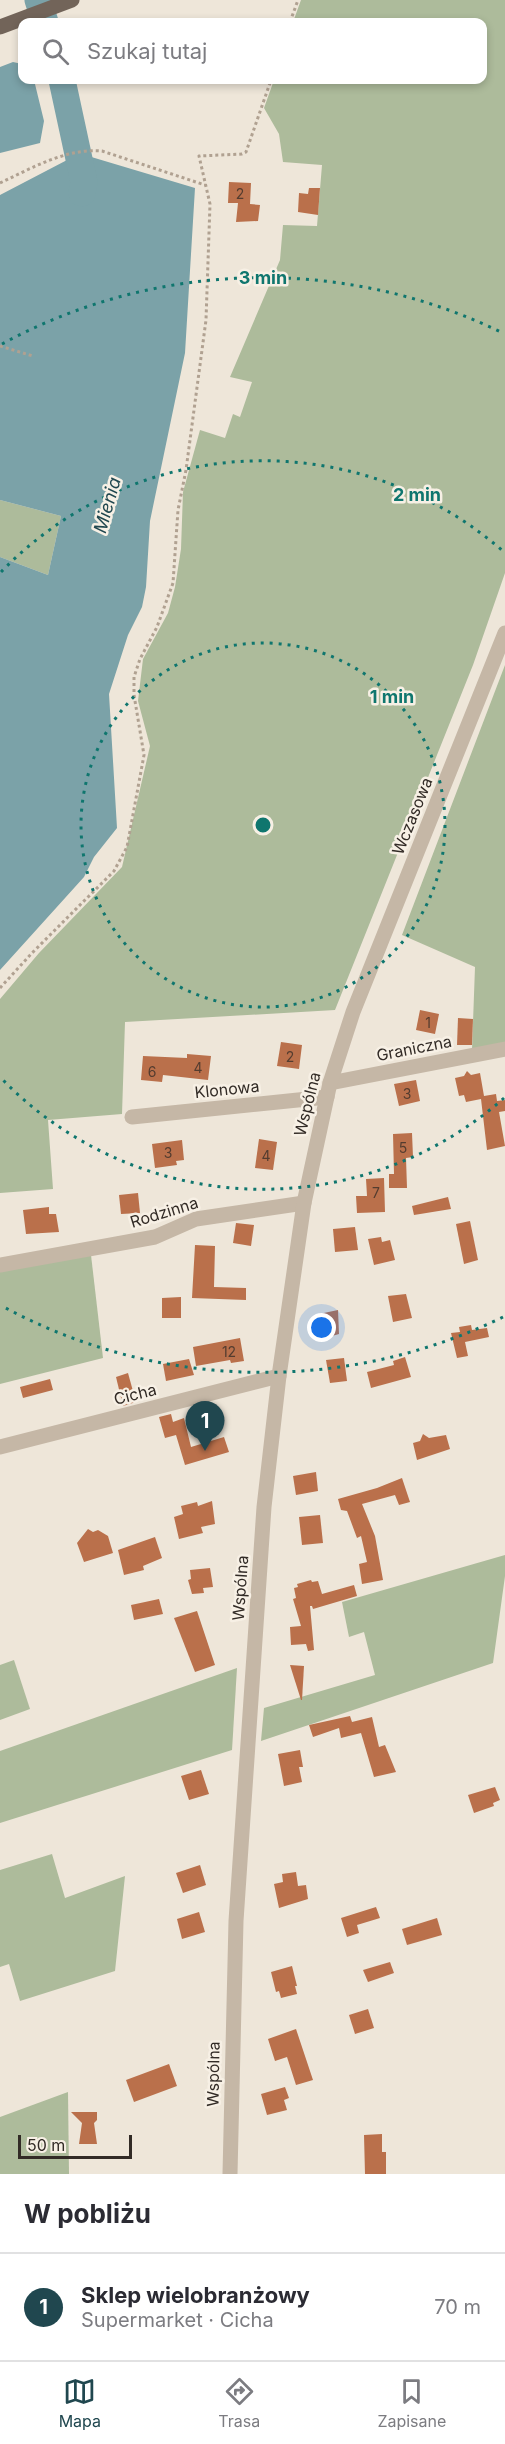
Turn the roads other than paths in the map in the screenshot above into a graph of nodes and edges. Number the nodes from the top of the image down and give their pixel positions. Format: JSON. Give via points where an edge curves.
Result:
{"nodes":[{"id":1,"x":66,"y":2,"type":"edge"},
{"id":2,"x":23,"y":18,"type":"edge"},
{"id":3,"x":18,"y":20,"type":"edge"},
{"id":4,"x":0,"y":27,"type":"edge"},
{"id":5,"x":505,"y":633,"type":"edge"},
{"id":6,"x":353,"y":1012,"type":"joint"},
{"id":7,"x":505,"y":1049,"type":"edge"},
{"id":8,"x":328,"y":1090,"type":"junction"},
{"id":9,"x":132,"y":1117,"type":"dead end"},
{"id":10,"x":304,"y":1203,"type":"junction"},
{"id":11,"x":0,"y":1265,"type":"edge"},
{"id":12,"x":279,"y":1376,"type":"junction"},
{"id":13,"x":0,"y":1447,"type":"edge"},
{"id":14,"x":230,"y":2174,"type":"edge"}],
"edges":[{"from":1,"to":2,"type":"main road"},
{"from":3,"to":4,"type":"main road"},
{"from":5,"to":6,"type":"street","name":"Wczasowa"},
{"from":6,"to":8,"type":"street","name":"Wspólna"},
{"from":7,"to":8,"type":"street","name":"Graniczna"},
{"from":8,"to":9,"type":"street","name":"Klonowa"},
{"from":8,"to":10,"type":"street","name":"Wspólna"},
{"from":10,"to":11,"type":"street","name":"Rodzinna","via":[[196,1219],[155,1237]]},
{"from":10,"to":12,"type":"street","name":"Wspólna"},
{"from":12,"to":13,"type":"street","name":"Cicha"},
{"from":12,"to":14,"type":"street","name":"Wspólna","via":[[264,1507],[242,1819]]}]}
